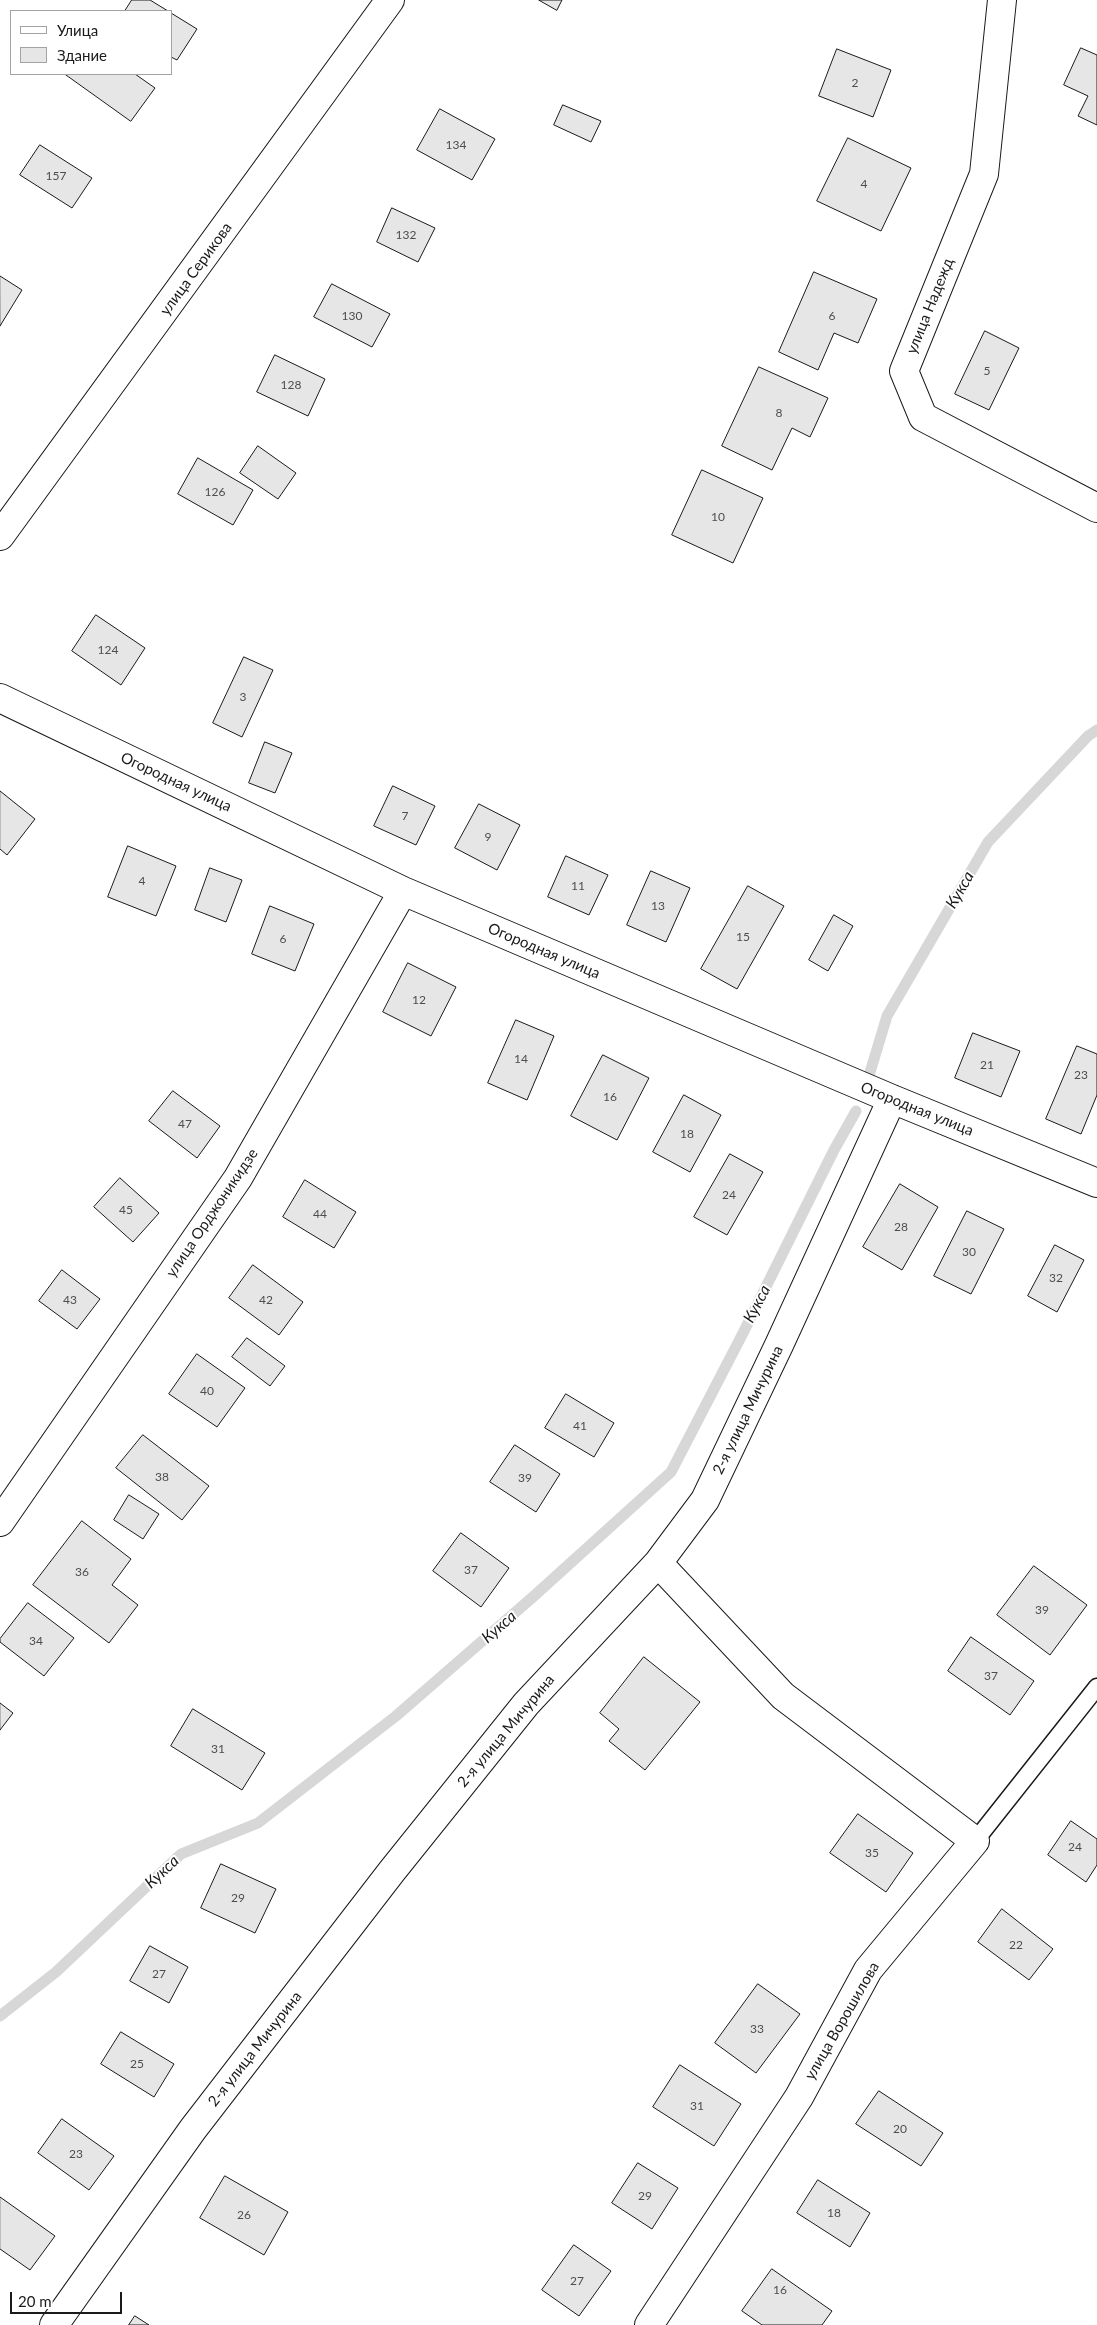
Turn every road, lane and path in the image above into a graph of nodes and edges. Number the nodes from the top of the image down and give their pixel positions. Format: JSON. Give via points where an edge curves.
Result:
{"nodes":[{"id":1,"x":390,"y":0,"type":"edge"},
{"id":2,"x":1002,"y":0,"type":"edge"},
{"id":3,"x":1097,"y":508,"type":"edge"},
{"id":4,"x":0,"y":536,"type":"edge"},
{"id":5,"x":0,"y":698,"type":"edge"},
{"id":6,"x":403,"y":891,"type":"junction"},
{"id":7,"x":892,"y":1099,"type":"junction"},
{"id":8,"x":1097,"y":1183,"type":"edge"},
{"id":9,"x":0,"y":1522,"type":"edge"},
{"id":10,"x":658,"y":1562,"type":"junction"},
{"id":11,"x":1097,"y":1687,"type":"edge"},
{"id":12,"x":975,"y":1841,"type":"junction"},
{"id":13,"x":54,"y":2325,"type":"edge"},
{"id":14,"x":650,"y":2325,"type":"edge"}],
"edges":[{"from":1,"to":4,"type":"street","name":"улица Серикова"},
{"from":2,"to":3,"type":"street","name":"улица Надежд","via":[[984,174],[904,371],[923,417]]},
{"from":5,"to":6,"type":"street","name":"Огородная улица"},
{"from":6,"to":7,"type":"street","name":"Огородная улица"},
{"from":6,"to":9,"type":"street","name":"улица Орджоникидзе","via":[[238,1178]]},
{"from":7,"to":8,"type":"street","name":"Огородная улица"},
{"from":7,"to":10,"type":"street","name":"2-я улица Мичурина","via":[[705,1500]]},
{"from":10,"to":12,"type":"street","via":[[783,1696]]},
{"from":10,"to":13,"type":"street","name":"2-я улица Мичурина","via":[[526,1704],[392,1871],[193,2129]]},
{"from":11,"to":12,"type":"lane","name":"улица Ворошилова"},
{"from":12,"to":14,"type":"street","name":"улица Ворошилова","via":[[868,1970],[800,2097]]}]}
